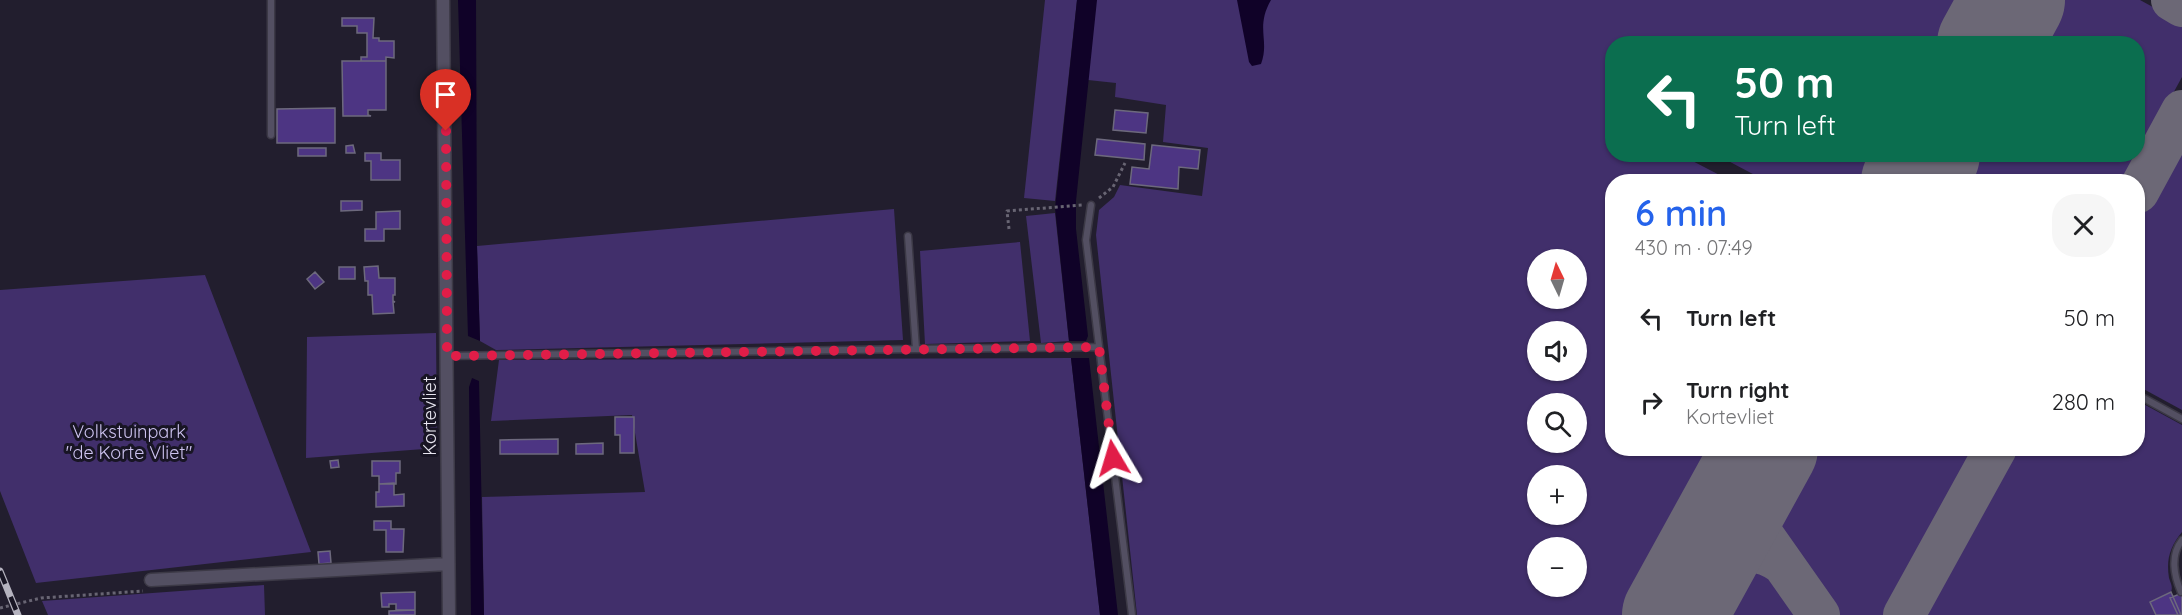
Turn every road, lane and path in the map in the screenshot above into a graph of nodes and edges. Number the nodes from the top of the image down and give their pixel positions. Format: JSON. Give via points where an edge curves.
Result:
{"nodes":[{"id":1,"x":271,"y":0,"type":"edge"},
{"id":2,"x":443,"y":0,"type":"edge"},
{"id":3,"x":271,"y":135,"type":"dead end"},
{"id":4,"x":1125,"y":163,"type":"dead end"},
{"id":5,"x":1091,"y":205,"type":"junction"},
{"id":6,"x":1009,"y":229,"type":"dead end"},
{"id":7,"x":908,"y":236,"type":"dead end"},
{"id":8,"x":1099,"y":347,"type":"junction"},
{"id":9,"x":916,"y":349,"type":"junction"},
{"id":10,"x":447,"y":356,"type":"junction"},
{"id":11,"x":2145,"y":399,"type":"edge"},
{"id":12,"x":2182,"y":419,"type":"edge"},
{"id":13,"x":2182,"y":540,"type":"edge"},
{"id":14,"x":448,"y":564,"type":"junction"},
{"id":15,"x":151,"y":580,"type":"joint"},
{"id":16,"x":2181,"y":592,"type":"edge"},
{"id":17,"x":0,"y":608,"type":"edge"},
{"id":18,"x":449,"y":615,"type":"edge"},
{"id":19,"x":1132,"y":615,"type":"edge"}],
"edges":[{"from":1,"to":3,"type":"lane"},
{"from":2,"to":10,"type":"street","name":"Kortevliet"},
{"from":4,"to":5,"type":"path","via":[[1113,187]]},
{"from":5,"to":6,"type":"path","via":[[1007,211]]},
{"from":5,"to":8,"type":"lane","via":[[1086,240]]},
{"from":7,"to":9,"type":"lane"},
{"from":8,"to":9,"type":"lane"},
{"from":8,"to":19,"type":"lane"},
{"from":9,"to":10,"type":"lane"},
{"from":10,"to":14,"type":"street","name":"Kortevliet"},
{"from":11,"to":12,"type":"lane"},
{"from":13,"to":16,"type":"lane","via":[[2174,564]]},
{"from":14,"to":15,"type":"street"},
{"from":14,"to":18,"type":"street","name":"Kortevliet"},
{"from":15,"to":17,"type":"path","via":[[142,592],[48,597]]}]}
